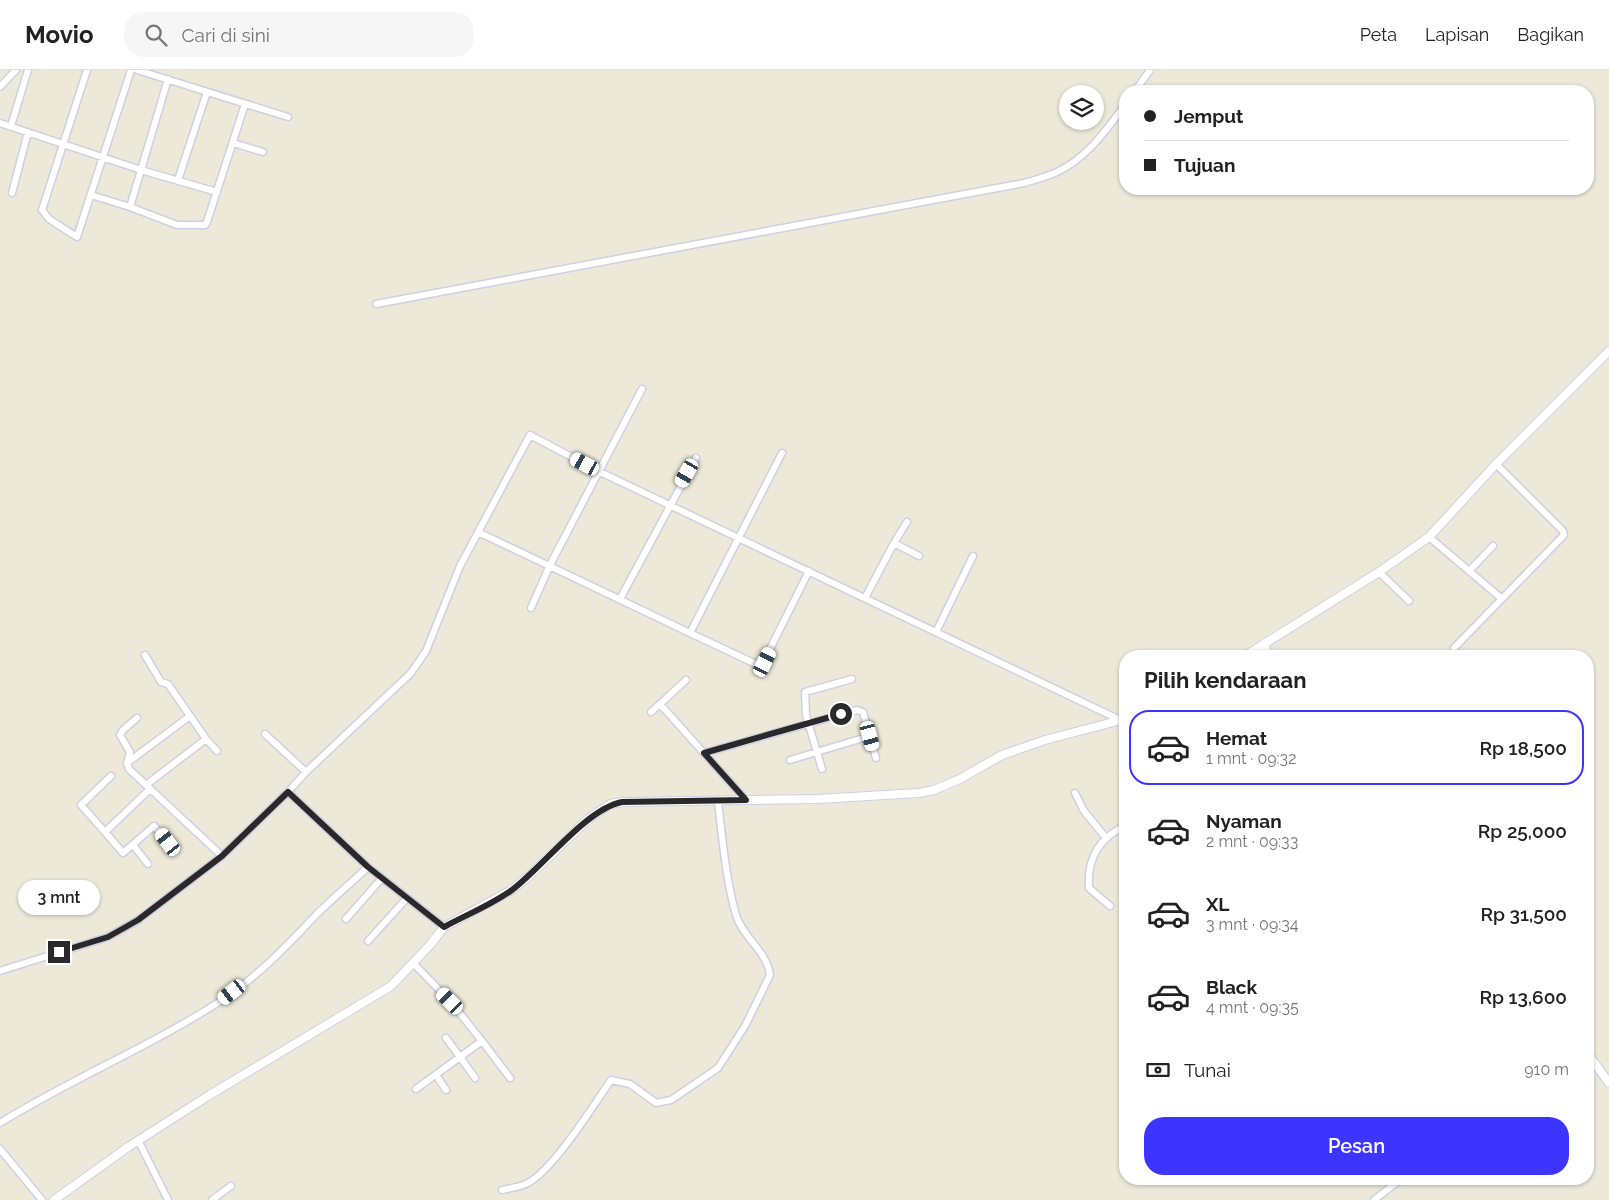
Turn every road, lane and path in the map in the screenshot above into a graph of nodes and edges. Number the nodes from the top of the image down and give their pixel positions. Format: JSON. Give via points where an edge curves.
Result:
{"nodes":[{"id":1,"x":16,"y":70,"type":"edge"},
{"id":2,"x":28,"y":70,"type":"edge"},
{"id":3,"x":87,"y":70,"type":"edge"},
{"id":4,"x":131,"y":70,"type":"edge"},
{"id":5,"x":137,"y":70,"type":"edge"},
{"id":6,"x":1150,"y":70,"type":"edge"},
{"id":7,"x":168,"y":80,"type":"junction"},
{"id":8,"x":1139,"y":85,"type":"edge"},
{"id":9,"x":0,"y":87,"type":"edge"},
{"id":10,"x":207,"y":92,"type":"junction"},
{"id":11,"x":245,"y":104,"type":"junction"},
{"id":12,"x":1119,"y":112,"type":"edge"},
{"id":13,"x":288,"y":118,"type":"dead end"},
{"id":14,"x":0,"y":123,"type":"edge"},
{"id":15,"x":11,"y":126,"type":"junction"},
{"id":16,"x":28,"y":132,"type":"junction"},
{"id":17,"x":233,"y":143,"type":"junction"},
{"id":18,"x":62,"y":144,"type":"junction"},
{"id":19,"x":264,"y":152,"type":"dead end"},
{"id":20,"x":103,"y":157,"type":"junction"},
{"id":21,"x":141,"y":170,"type":"junction"},
{"id":22,"x":178,"y":180,"type":"junction"},
{"id":23,"x":217,"y":192,"type":"junction"},
{"id":24,"x":12,"y":193,"type":"dead end"},
{"id":25,"x":91,"y":195,"type":"junction"},
{"id":26,"x":130,"y":207,"type":"junction"},
{"id":27,"x":376,"y":304,"type":"dead end"},
{"id":28,"x":1609,"y":351,"type":"edge"},
{"id":29,"x":642,"y":389,"type":"dead end"},
{"id":30,"x":782,"y":453,"type":"dead end"},
{"id":31,"x":696,"y":458,"type":"dead end"},
{"id":32,"x":1496,"y":464,"type":"junction"},
{"id":33,"x":598,"y":471,"type":"junction"},
{"id":34,"x":669,"y":504,"type":"junction"},
{"id":35,"x":907,"y":522,"type":"dead end"},
{"id":36,"x":478,"y":532,"type":"junction"},
{"id":37,"x":740,"y":537,"type":"junction"},
{"id":38,"x":1429,"y":537,"type":"junction"},
{"id":39,"x":894,"y":544,"type":"junction"},
{"id":40,"x":1493,"y":546,"type":"dead end"},
{"id":41,"x":919,"y":556,"type":"dead end"},
{"id":42,"x":973,"y":556,"type":"dead end"},
{"id":43,"x":550,"y":565,"type":"junction"},
{"id":44,"x":1470,"y":570,"type":"junction"},
{"id":45,"x":809,"y":571,"type":"junction"},
{"id":46,"x":1379,"y":572,"type":"junction"},
{"id":47,"x":865,"y":598,"type":"junction"},
{"id":48,"x":1501,"y":598,"type":"junction"},
{"id":49,"x":620,"y":599,"type":"junction"},
{"id":50,"x":1409,"y":601,"type":"dead end"},
{"id":51,"x":531,"y":608,"type":"dead end"},
{"id":52,"x":936,"y":632,"type":"junction"},
{"id":53,"x":690,"y":633,"type":"junction"},
{"id":54,"x":1265,"y":643,"type":"junction"},
{"id":55,"x":1454,"y":648,"type":"dead end"},
{"id":56,"x":1254,"y":650,"type":"edge"},
{"id":57,"x":1266,"y":650,"type":"edge"},
{"id":58,"x":145,"y":655,"type":"dead end"},
{"id":59,"x":852,"y":679,"type":"dead end"},
{"id":60,"x":686,"y":680,"type":"dead end"},
{"id":61,"x":660,"y":704,"type":"junction"},
{"id":62,"x":651,"y":712,"type":"dead end"},
{"id":63,"x":190,"y":716,"type":"junction"},
{"id":64,"x":137,"y":718,"type":"dead end"},
{"id":65,"x":1119,"y":718,"type":"edge"},
{"id":66,"x":1119,"y":720,"type":"edge"},
{"id":67,"x":808,"y":724,"type":"junction"},
{"id":68,"x":265,"y":734,"type":"dead end"},
{"id":69,"x":870,"y":736,"type":"junction"},
{"id":70,"x":206,"y":739,"type":"junction"},
{"id":71,"x":216,"y":751,"type":"dead end"},
{"id":72,"x":817,"y":752,"type":"junction"},
{"id":73,"x":704,"y":753,"type":"junction"},
{"id":74,"x":876,"y":758,"type":"dead end"},
{"id":75,"x":790,"y":760,"type":"dead end"},
{"id":76,"x":127,"y":764,"type":"junction"},
{"id":77,"x":822,"y":769,"type":"dead end"},
{"id":78,"x":306,"y":772,"type":"junction"},
{"id":79,"x":111,"y":776,"type":"dead end"},
{"id":80,"x":148,"y":787,"type":"junction"},
{"id":81,"x":288,"y":792,"type":"junction"},
{"id":82,"x":1075,"y":793,"type":"dead end"},
{"id":83,"x":746,"y":800,"type":"junction"},
{"id":84,"x":718,"y":801,"type":"junction"},
{"id":85,"x":1119,"y":830,"type":"edge"},
{"id":86,"x":105,"y":832,"type":"junction"},
{"id":87,"x":1106,"y":838,"type":"junction"},
{"id":88,"x":168,"y":842,"type":"dead end"},
{"id":89,"x":133,"y":845,"type":"junction"},
{"id":90,"x":222,"y":856,"type":"junction"},
{"id":91,"x":148,"y":864,"type":"dead end"},
{"id":92,"x":368,"y":867,"type":"junction"},
{"id":93,"x":382,"y":878,"type":"junction"},
{"id":94,"x":408,"y":898,"type":"junction"},
{"id":95,"x":1110,"y":906,"type":"dead end"},
{"id":96,"x":346,"y":918,"type":"dead end"},
{"id":97,"x":444,"y":927,"type":"junction"},
{"id":98,"x":368,"y":941,"type":"dead end"},
{"id":99,"x":413,"y":963,"type":"junction"},
{"id":100,"x":0,"y":971,"type":"edge"},
{"id":101,"x":446,"y":1038,"type":"dead end"},
{"id":102,"x":482,"y":1041,"type":"junction"},
{"id":103,"x":460,"y":1057,"type":"junction"},
{"id":104,"x":1594,"y":1062,"type":"edge"},
{"id":105,"x":436,"y":1075,"type":"junction"},
{"id":106,"x":475,"y":1078,"type":"dead end"},
{"id":107,"x":510,"y":1078,"type":"dead end"},
{"id":108,"x":1609,"y":1083,"type":"edge"},
{"id":109,"x":416,"y":1090,"type":"dead end"},
{"id":110,"x":446,"y":1090,"type":"dead end"},
{"id":111,"x":0,"y":1123,"type":"edge"},
{"id":112,"x":138,"y":1140,"type":"junction"},
{"id":113,"x":0,"y":1149,"type":"edge"},
{"id":114,"x":1394,"y":1185,"type":"edge"},
{"id":115,"x":231,"y":1186,"type":"dead end"},
{"id":116,"x":502,"y":1190,"type":"dead end"},
{"id":117,"x":223,"y":1192,"type":"junction"},
{"id":118,"x":42,"y":1200,"type":"edge"},
{"id":119,"x":54,"y":1200,"type":"edge"},
{"id":120,"x":168,"y":1200,"type":"edge"},
{"id":121,"x":212,"y":1200,"type":"edge"},
{"id":122,"x":224,"y":1200,"type":"edge"},
{"id":123,"x":1374,"y":1200,"type":"edge"}],
"edges":[{"from":1,"to":9,"type":"street"},
{"from":2,"to":15,"type":"street"},
{"from":3,"to":18,"type":"street"},
{"from":4,"to":20,"type":"street"},
{"from":5,"to":7,"type":"street"},
{"from":6,"to":8,"type":"street"},
{"from":7,"to":10,"type":"street"},
{"from":7,"to":21,"type":"street"},
{"from":10,"to":11,"type":"street"},
{"from":10,"to":22,"type":"street"},
{"from":11,"to":13,"type":"street"},
{"from":11,"to":17,"type":"street"},
{"from":12,"to":27,"type":"street","via":[[1089,150],[1058,172],[1024,183]]},
{"from":14,"to":15,"type":"street"},
{"from":15,"to":16,"type":"street"},
{"from":16,"to":18,"type":"street"},
{"from":16,"to":24,"type":"street"},
{"from":17,"to":19,"type":"street"},
{"from":17,"to":23,"type":"street"},
{"from":18,"to":20,"type":"street"},
{"from":18,"to":25,"type":"street","via":[[43,204],[44,215],[77,237]]},
{"from":20,"to":21,"type":"street"},
{"from":20,"to":25,"type":"street"},
{"from":21,"to":22,"type":"street"},
{"from":21,"to":26,"type":"street"},
{"from":22,"to":23,"type":"street"},
{"from":23,"to":26,"type":"street","via":[[205,225],[177,225]]},
{"from":25,"to":26,"type":"street"},
{"from":28,"to":32,"type":"street"},
{"from":29,"to":33,"type":"street"},
{"from":30,"to":37,"type":"street"},
{"from":31,"to":34,"type":"street"},
{"from":32,"to":38,"type":"street"},
{"from":32,"to":48,"type":"street","via":[[1564,533]]},
{"from":33,"to":34,"type":"street"},
{"from":33,"to":36,"type":"street","via":[[530,435]]},
{"from":33,"to":43,"type":"street"},
{"from":34,"to":37,"type":"street"},
{"from":34,"to":49,"type":"street"},
{"from":35,"to":39,"type":"street"},
{"from":36,"to":43,"type":"street"},
{"from":36,"to":78,"type":"street","via":[[460,566],[418,666]]},
{"from":37,"to":45,"type":"street"},
{"from":37,"to":53,"type":"street"},
{"from":38,"to":44,"type":"street"},
{"from":38,"to":46,"type":"street"},
{"from":39,"to":41,"type":"street"},
{"from":39,"to":47,"type":"street"},
{"from":40,"to":44,"type":"street"},
{"from":42,"to":52,"type":"street"},
{"from":43,"to":49,"type":"street"},
{"from":43,"to":51,"type":"street"},
{"from":44,"to":48,"type":"street"},
{"from":45,"to":47,"type":"street"},
{"from":45,"to":53,"type":"street","via":[[762,664],[758,665]]},
{"from":46,"to":50,"type":"street"},
{"from":46,"to":54,"type":"street"},
{"from":47,"to":52,"type":"street"},
{"from":48,"to":55,"type":"street"},
{"from":49,"to":53,"type":"street"},
{"from":52,"to":65,"type":"street"},
{"from":54,"to":56,"type":"street"},
{"from":54,"to":57,"type":"street"},
{"from":58,"to":63,"type":"street","via":[[161,682],[168,684]]},
{"from":59,"to":67,"type":"street","via":[[807,690]]},
{"from":60,"to":61,"type":"street"},
{"from":61,"to":62,"type":"street"},
{"from":61,"to":73,"type":"street"},
{"from":63,"to":70,"type":"street"},
{"from":63,"to":76,"type":"street"},
{"from":64,"to":76,"type":"street","via":[[120,735],[130,752]]},
{"from":66,"to":83,"type":"street","via":[[1002,755],[934,790],[859,798]]},
{"from":67,"to":69,"type":"street","via":[[857,710],[863,712]]},
{"from":67,"to":72,"type":"street"},
{"from":67,"to":73,"type":"street"},
{"from":68,"to":78,"type":"street"},
{"from":69,"to":72,"type":"street"},
{"from":69,"to":74,"type":"street"},
{"from":70,"to":71,"type":"street"},
{"from":70,"to":80,"type":"street"},
{"from":72,"to":75,"type":"street"},
{"from":72,"to":77,"type":"street"},
{"from":73,"to":83,"type":"street"},
{"from":76,"to":80,"type":"street"},
{"from":78,"to":81,"type":"street"},
{"from":79,"to":86,"type":"street","via":[[81,805]]},
{"from":80,"to":86,"type":"street"},
{"from":80,"to":90,"type":"street"},
{"from":81,"to":90,"type":"street"},
{"from":81,"to":92,"type":"street"},
{"from":82,"to":87,"type":"street","via":[[1084,811]]},
{"from":83,"to":84,"type":"street"},
{"from":84,"to":97,"type":"street","via":[[610,804],[588,819],[530,876],[510,891]]},
{"from":84,"to":116,"type":"street","via":[[737,917],[767,961],[770,975],[745,1026],[718,1068],[670,1100],[656,1103],[630,1084],[611,1080],[561,1151],[534,1179],[526,1185]]},
{"from":85,"to":87,"type":"street"},
{"from":86,"to":89,"type":"street","via":[[123,853]]},
{"from":87,"to":95,"type":"street","via":[[1094,853],[1088,870],[1091,890]]},
{"from":88,"to":89,"type":"street","via":[[154,826]]},
{"from":89,"to":91,"type":"street"},
{"from":90,"to":100,"type":"street","via":[[138,920],[108,937]]},
{"from":92,"to":93,"type":"street"},
{"from":92,"to":111,"type":"street","via":[[316,915],[283,952],[220,1002]]},
{"from":93,"to":94,"type":"street"},
{"from":93,"to":96,"type":"street"},
{"from":94,"to":97,"type":"street"},
{"from":94,"to":98,"type":"street"},
{"from":97,"to":99,"type":"street"},
{"from":99,"to":102,"type":"street","via":[[450,1001]]},
{"from":99,"to":112,"type":"street","via":[[391,986],[369,1001]]},
{"from":101,"to":103,"type":"street"},
{"from":102,"to":103,"type":"street"},
{"from":102,"to":107,"type":"street"},
{"from":103,"to":105,"type":"street"},
{"from":103,"to":106,"type":"street"},
{"from":104,"to":108,"type":"street"},
{"from":105,"to":109,"type":"street"},
{"from":105,"to":110,"type":"street"},
{"from":112,"to":119,"type":"street"},
{"from":112,"to":120,"type":"street"},
{"from":113,"to":118,"type":"street"},
{"from":114,"to":123,"type":"street"},
{"from":115,"to":117,"type":"street"},
{"from":117,"to":121,"type":"street"},
{"from":117,"to":122,"type":"street"}]}
